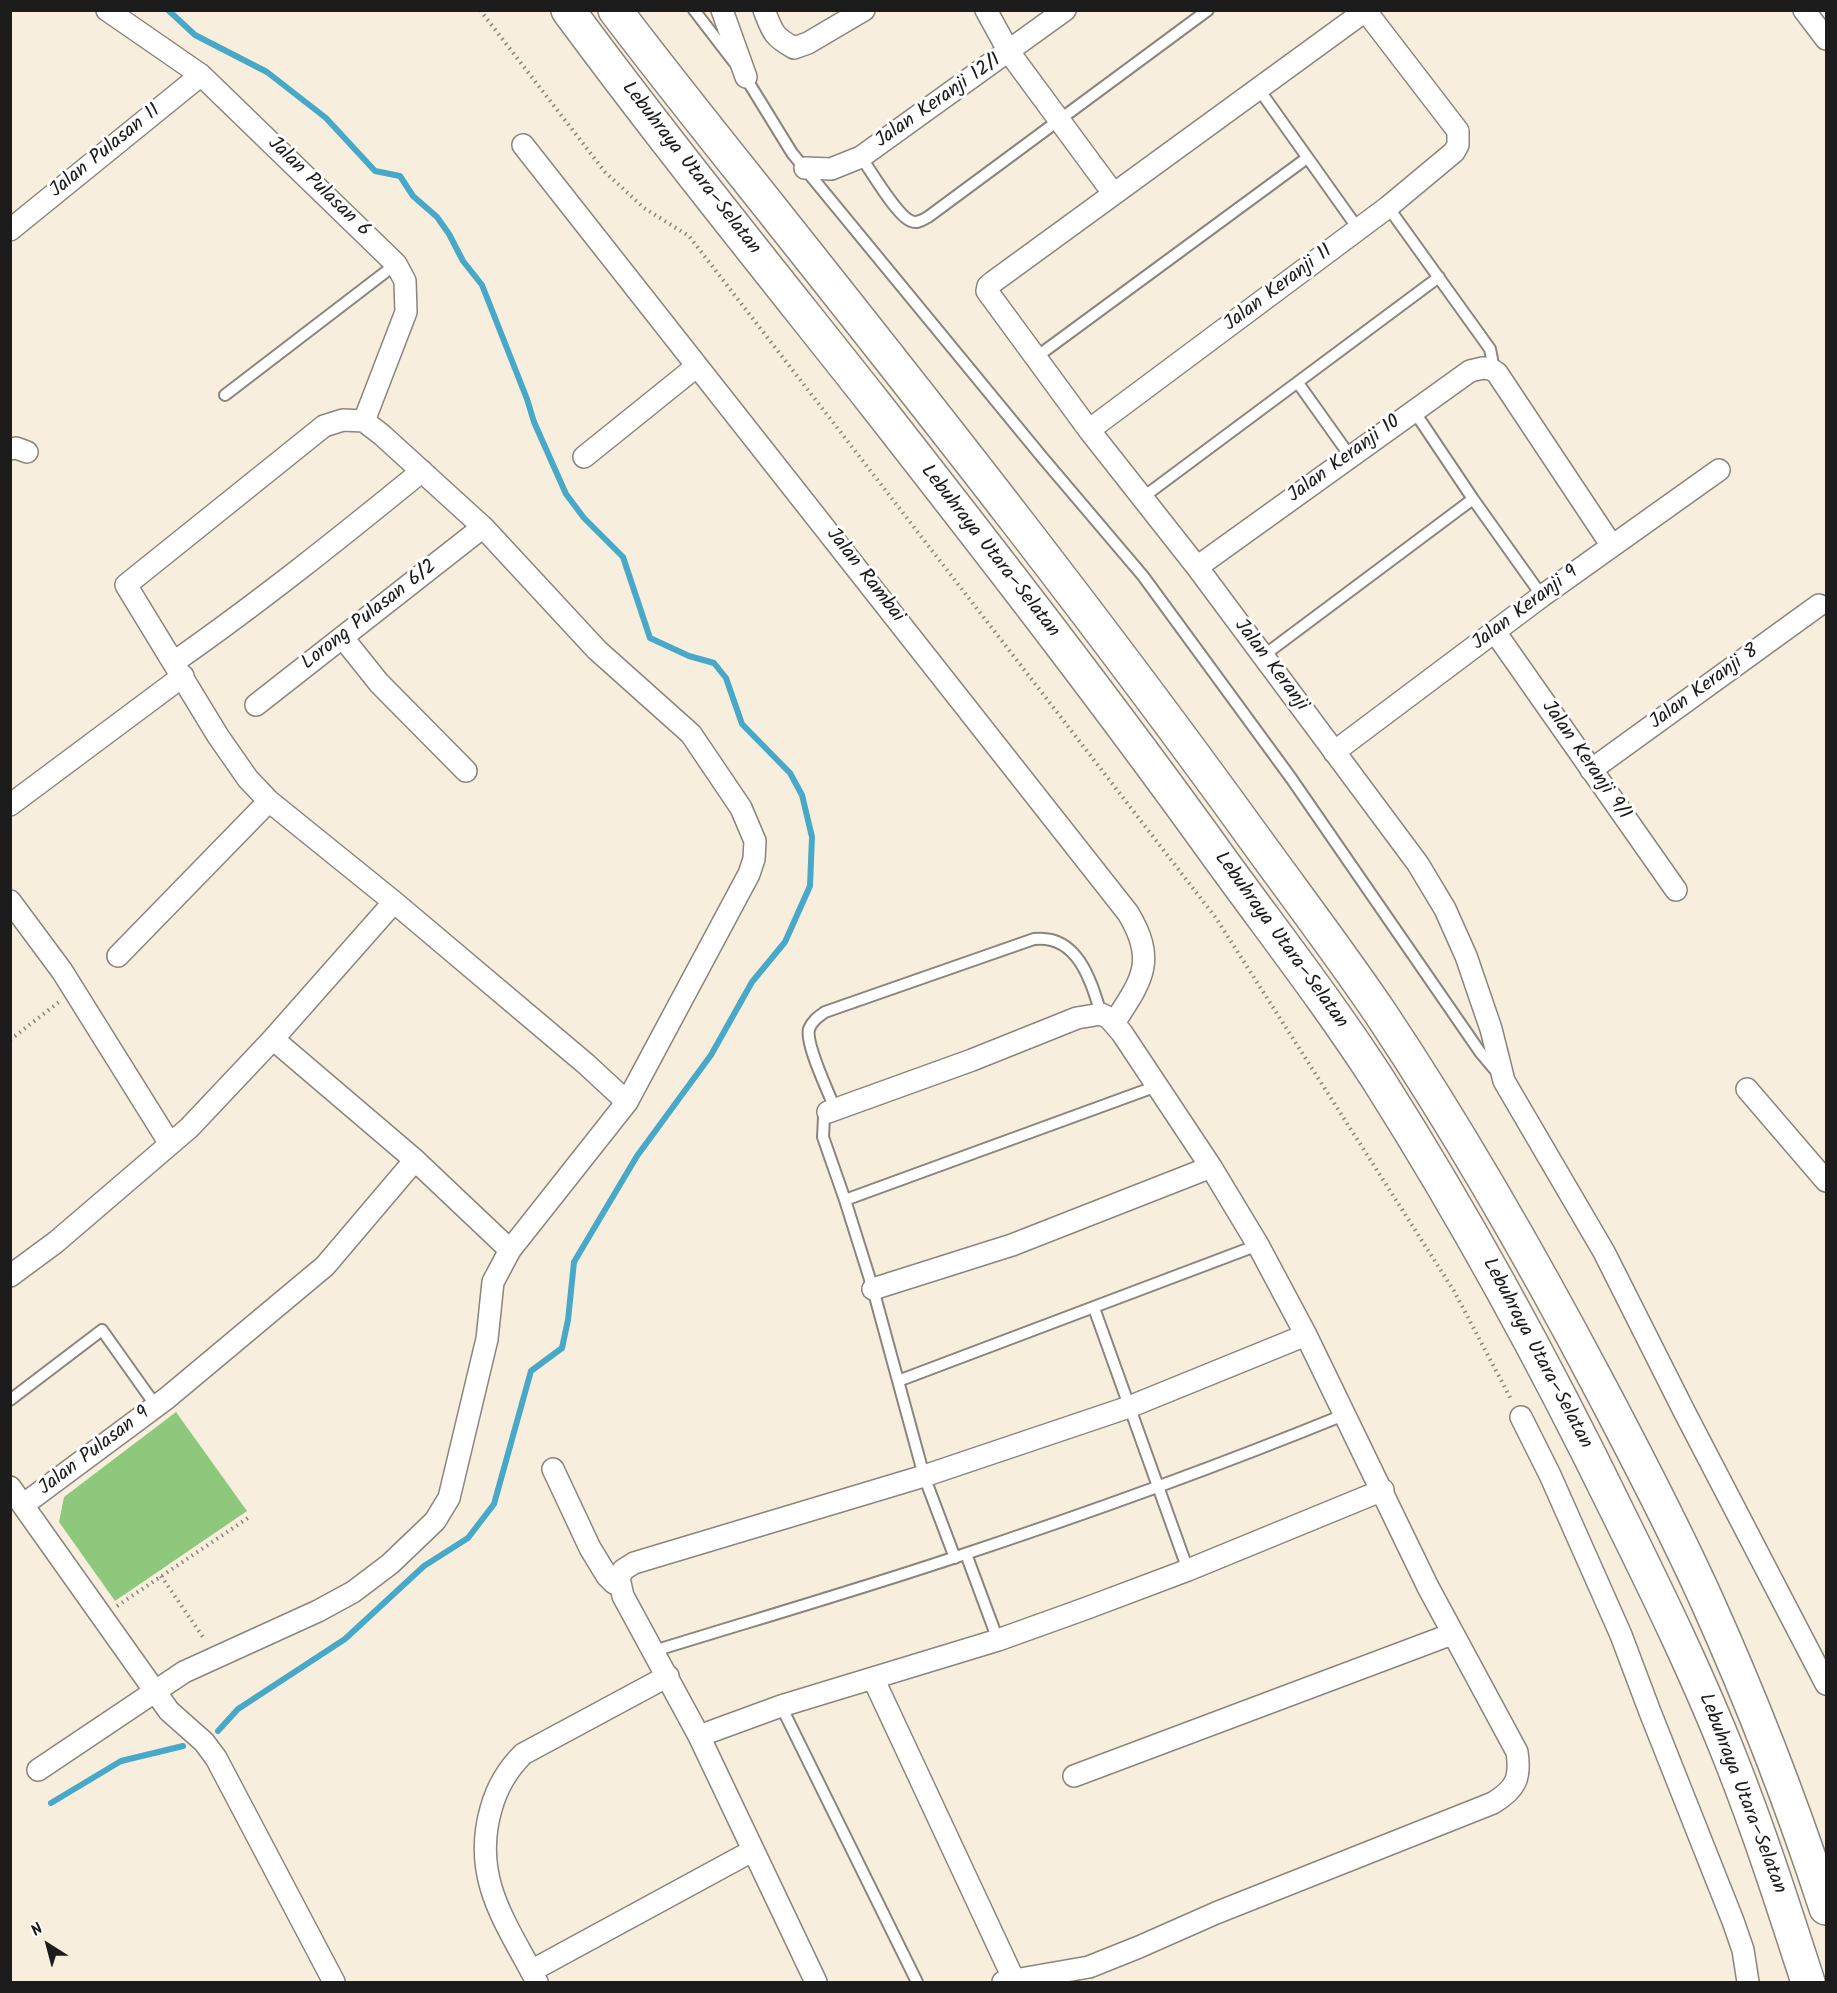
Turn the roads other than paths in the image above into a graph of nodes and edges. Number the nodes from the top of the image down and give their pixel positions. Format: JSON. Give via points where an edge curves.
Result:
{"nodes":[{"id":1,"x":106,"y":10,"type":"edge"},
{"id":2,"x":568,"y":10,"type":"edge"},
{"id":3,"x":615,"y":10,"type":"edge"},
{"id":4,"x":694,"y":10,"type":"edge"},
{"id":5,"x":722,"y":10,"type":"edge"},
{"id":6,"x":764,"y":10,"type":"edge"},
{"id":7,"x":864,"y":10,"type":"edge"},
{"id":8,"x":986,"y":10,"type":"edge"},
{"id":9,"x":1065,"y":10,"type":"edge"},
{"id":10,"x":1208,"y":10,"type":"edge"},
{"id":11,"x":1804,"y":10,"type":"edge"},
{"id":12,"x":1365,"y":11,"type":"edge"},
{"id":13,"x":1827,"y":39,"type":"edge"},
{"id":14,"x":1009,"y":52,"type":"junction"},
{"id":15,"x":201,"y":75,"type":"junction"},
{"id":16,"x":746,"y":77,"type":"junction"},
{"id":17,"x":1258,"y":88,"type":"junction"},
{"id":18,"x":1059,"y":120,"type":"junction"},
{"id":19,"x":523,"y":145,"type":"dead end"},
{"id":20,"x":861,"y":157,"type":"junction"},
{"id":21,"x":1307,"y":158,"type":"junction"},
{"id":22,"x":805,"y":168,"type":"junction"},
{"id":23,"x":1113,"y":193,"type":"junction"},
{"id":24,"x":1388,"y":207,"type":"junction"},
{"id":25,"x":10,"y":230,"type":"edge"},
{"id":26,"x":1359,"y":230,"type":"junction"},
{"id":27,"x":396,"y":264,"type":"junction"},
{"id":28,"x":1439,"y":277,"type":"junction"},
{"id":29,"x":1035,"y":358,"type":"junction"},
{"id":30,"x":698,"y":366,"type":"junction"},
{"id":31,"x":1494,"y":371,"type":"junction"},
{"id":32,"x":1298,"y":383,"type":"junction"},
{"id":33,"x":225,"y":395,"type":"dead end"},
{"id":34,"x":1413,"y":411,"type":"junction"},
{"id":35,"x":363,"y":421,"type":"junction"},
{"id":36,"x":1089,"y":430,"type":"junction"},
{"id":37,"x":1350,"y":456,"type":"junction"},
{"id":38,"x":584,"y":457,"type":"dead end"},
{"id":39,"x":1719,"y":470,"type":"dead end"},
{"id":40,"x":422,"y":471,"type":"junction"},
{"id":41,"x":1142,"y":498,"type":"junction"},
{"id":42,"x":1473,"y":499,"type":"junction"},
{"id":43,"x":483,"y":527,"type":"junction"},
{"id":44,"x":1612,"y":546,"type":"junction"},
{"id":45,"x":1197,"y":567,"type":"junction"},
{"id":46,"x":1542,"y":596,"type":"junction"},
{"id":47,"x":1819,"y":605,"type":"dead end"},
{"id":48,"x":1495,"y":632,"type":"junction"},
{"id":49,"x":343,"y":638,"type":"junction"},
{"id":50,"x":1263,"y":656,"type":"junction"},
{"id":51,"x":178,"y":669,"type":"junction"},
{"id":52,"x":256,"y":705,"type":"dead end"},
{"id":53,"x":1334,"y":752,"type":"junction"},
{"id":54,"x":1591,"y":770,"type":"junction"},
{"id":55,"x":466,"y":771,"type":"dead end"},
{"id":56,"x":269,"y":801,"type":"junction"},
{"id":57,"x":10,"y":805,"type":"edge"},
{"id":58,"x":1676,"y":890,"type":"dead end"},
{"id":59,"x":10,"y":901,"type":"edge"},
{"id":60,"x":394,"y":902,"type":"junction"},
{"id":61,"x":117,"y":956,"type":"dead end"},
{"id":62,"x":1108,"y":1019,"type":"junction"},
{"id":63,"x":273,"y":1039,"type":"junction"},
{"id":64,"x":1504,"y":1081,"type":"junction"},
{"id":65,"x":1157,"y":1086,"type":"junction"},
{"id":66,"x":1747,"y":1089,"type":"dead end"},
{"id":67,"x":627,"y":1102,"type":"junction"},
{"id":68,"x":832,"y":1111,"type":"junction"},
{"id":69,"x":170,"y":1144,"type":"junction"},
{"id":70,"x":415,"y":1160,"type":"junction"},
{"id":71,"x":1210,"y":1167,"type":"junction"},
{"id":72,"x":1827,"y":1181,"type":"edge"},
{"id":73,"x":845,"y":1200,"type":"junction"},
{"id":74,"x":1258,"y":1245,"type":"junction"},
{"id":75,"x":510,"y":1250,"type":"junction"},
{"id":76,"x":10,"y":1276,"type":"edge"},
{"id":77,"x":873,"y":1289,"type":"junction"},
{"id":78,"x":1094,"y":1308,"type":"junction"},
{"id":79,"x":1306,"y":1335,"type":"junction"},
{"id":80,"x":898,"y":1381,"type":"junction"},
{"id":81,"x":10,"y":1400,"type":"edge"},
{"id":82,"x":162,"y":1402,"type":"junction"},
{"id":83,"x":1129,"y":1407,"type":"junction"},
{"id":84,"x":1346,"y":1414,"type":"junction"},
{"id":85,"x":1521,"y":1417,"type":"road end"},
{"id":86,"x":553,"y":1469,"type":"dead end"},
{"id":87,"x":924,"y":1476,"type":"junction"},
{"id":88,"x":10,"y":1487,"type":"edge"},
{"id":89,"x":1159,"y":1487,"type":"junction"},
{"id":90,"x":1383,"y":1490,"type":"junction"},
{"id":91,"x":23,"y":1505,"type":"junction"},
{"id":92,"x":966,"y":1554,"type":"junction"},
{"id":93,"x":955,"y":1558,"type":"junction"},
{"id":94,"x":1188,"y":1570,"type":"junction"},
{"id":95,"x":619,"y":1578,"type":"junction"},
{"id":96,"x":1452,"y":1634,"type":"junction"},
{"id":97,"x":998,"y":1640,"type":"junction"},
{"id":98,"x":654,"y":1651,"type":"junction"},
{"id":99,"x":668,"y":1676,"type":"junction"},
{"id":100,"x":873,"y":1678,"type":"junction"},
{"id":101,"x":1827,"y":1684,"type":"edge"},
{"id":102,"x":155,"y":1691,"type":"junction"},
{"id":103,"x":781,"y":1706,"type":"junction"},
{"id":104,"x":699,"y":1736,"type":"junction"},
{"id":105,"x":38,"y":1770,"type":"dead end"},
{"id":106,"x":1074,"y":1776,"type":"dead end"},
{"id":107,"x":752,"y":1851,"type":"junction"},
{"id":108,"x":1827,"y":1908,"type":"edge"},
{"id":109,"x":1093,"y":1975,"type":"edge"},
{"id":110,"x":534,"y":1977,"type":"edge"},
{"id":111,"x":1009,"y":1981,"type":"edge"},
{"id":112,"x":334,"y":1983,"type":"edge"},
{"id":113,"x":816,"y":1983,"type":"edge"},
{"id":114,"x":917,"y":1983,"type":"edge"},
{"id":115,"x":1748,"y":1983,"type":"edge"},
{"id":116,"x":1808,"y":1983,"type":"edge"}],
"edges":[{"from":1,"to":15,"type":"street","name":"Jalan Pulasan 6"},
{"from":2,"to":116,"type":"highway","name":"Lebuhraya Utara–Selatan","via":[[1103,699],[1378,1080],[1495,1277],[1593,1461],[1685,1652],[1758,1832]]},
{"from":3,"to":108,"type":"highway","name":"Lebuhraya Utara–Selatan","via":[[1162,710],[1372,1001],[1429,1088],[1554,1300],[1681,1546],[1766,1740]]},
{"from":4,"to":16,"type":"lane"},
{"from":5,"to":16,"type":"street"},
{"from":6,"to":7,"type":"street","via":[[777,38],[794,48]]},
{"from":8,"to":14,"type":"street"},
{"from":9,"to":14,"type":"street","name":"Jalan Keranji 12/1"},
{"from":10,"to":18,"type":"lane"},
{"from":11,"to":13,"type":"street"},
{"from":12,"to":17,"type":"street"},
{"from":12,"to":24,"type":"street","name":"Jalan Keranji 11","via":[[1458,131],[1458,145],[1447,159]]},
{"from":14,"to":18,"type":"street"},
{"from":14,"to":20,"type":"street","name":"Jalan Keranji 12/1"},
{"from":15,"to":25,"type":"street","name":"Jalan Pulasan 11"},
{"from":15,"to":27,"type":"street","name":"Jalan Pulasan 6"},
{"from":16,"to":22,"type":"lane","via":[[773,125]]},
{"from":17,"to":21,"type":"lane"},
{"from":17,"to":23,"type":"street"},
{"from":18,"to":20,"type":"lane","via":[[918,222],[911,222],[897,209]]},
{"from":18,"to":23,"type":"street"},
{"from":19,"to":30,"type":"street","name":"Jalan Rambai"},
{"from":20,"to":22,"type":"street","name":"Jalan Keranji 12/1","via":[[831,169]]},
{"from":21,"to":26,"type":"lane"},
{"from":21,"to":29,"type":"lane"},
{"from":22,"to":64,"type":"lane","via":[[1143,576]]},
{"from":23,"to":29,"type":"street","name":"Jalan Keranji","via":[[988,286],[989,296]]},
{"from":24,"to":26,"type":"street","name":"Jalan Keranji 11"},
{"from":24,"to":28,"type":"lane"},
{"from":26,"to":36,"type":"street","name":"Jalan Keranji 11"},
{"from":27,"to":33,"type":"lane"},
{"from":27,"to":35,"type":"street","name":"Jalan Pulasan 6","via":[[405,281],[406,312]]},
{"from":28,"to":31,"type":"lane","via":[[1490,349]]},
{"from":28,"to":32,"type":"lane"},
{"from":29,"to":36,"type":"street","name":"Jalan Keranji"},
{"from":30,"to":38,"type":"street"},
{"from":30,"to":62,"type":"street","name":"Jalan Rambai","via":[[1128,912],[1141,935],[1144,960],[1132,996]]},
{"from":31,"to":34,"type":"street","name":"Jalan Keranji 10","via":[[1470,371]]},
{"from":31,"to":44,"type":"street"},
{"from":32,"to":37,"type":"lane"},
{"from":32,"to":41,"type":"lane"},
{"from":34,"to":37,"type":"street","name":"Jalan Keranji 10"},
{"from":34,"to":42,"type":"lane"},
{"from":35,"to":40,"type":"street"},
{"from":35,"to":51,"type":"street","via":[[343,420],[324,426],[126,585]]},
{"from":36,"to":41,"type":"street","name":"Jalan Keranji"},
{"from":37,"to":45,"type":"street","name":"Jalan Keranji 10"},
{"from":39,"to":44,"type":"street","name":"Jalan Keranji 9"},
{"from":40,"to":43,"type":"street"},
{"from":40,"to":51,"type":"street","via":[[220,630]]},
{"from":41,"to":45,"type":"street","name":"Jalan Keranji"},
{"from":42,"to":46,"type":"lane"},
{"from":42,"to":50,"type":"lane"},
{"from":43,"to":49,"type":"street","name":"Lorong Pulasan 6/2"},
{"from":43,"to":67,"type":"street","via":[[597,650],[692,734],[741,808],[755,841],[749,874]]},
{"from":44,"to":46,"type":"street","name":"Jalan Keranji 9"},
{"from":45,"to":50,"type":"street","name":"Jalan Keranji"},
{"from":46,"to":48,"type":"street","name":"Jalan Keranji 9"},
{"from":47,"to":54,"type":"street","name":"Jalan Keranji 8"},
{"from":48,"to":53,"type":"street","name":"Jalan Keranji 9"},
{"from":48,"to":54,"type":"street","name":"Jalan Keranji 9/1"},
{"from":49,"to":52,"type":"street","name":"Lorong Pulasan 6/2"},
{"from":49,"to":55,"type":"street","via":[[379,683]]},
{"from":50,"to":53,"type":"street","name":"Jalan Keranji"},
{"from":51,"to":56,"type":"street","via":[[231,755]]},
{"from":51,"to":57,"type":"street"},
{"from":53,"to":64,"type":"street","name":"Jalan Keranji","via":[[1418,864],[1445,909],[1466,956]]},
{"from":54,"to":58,"type":"street","name":"Jalan Keranji 9/1"},
{"from":56,"to":60,"type":"street"},
{"from":56,"to":61,"type":"street"},
{"from":59,"to":69,"type":"street","via":[[74,990]]},
{"from":60,"to":63,"type":"street"},
{"from":60,"to":67,"type":"street"},
{"from":62,"to":65,"type":"street"},
{"from":62,"to":68,"type":"street","via":[[1077,1018]]},
{"from":62,"to":68,"type":"lane","via":[[1074,954],[1056,941],[1034,939],[817,1017],[808,1040]]},
{"from":63,"to":69,"type":"street"},
{"from":63,"to":70,"type":"street"},
{"from":64,"to":101,"type":"street","name":"Jalan Keranji","via":[[1604,1252]]},
{"from":65,"to":71,"type":"street"},
{"from":65,"to":73,"type":"lane"},
{"from":66,"to":72,"type":"street"},
{"from":67,"to":75,"type":"street"},
{"from":68,"to":73,"type":"lane","via":[[824,1117],[823,1137]]},
{"from":69,"to":76,"type":"street","via":[[56,1242]]},
{"from":70,"to":75,"type":"street"},
{"from":70,"to":82,"type":"street","name":"Jalan Pulasan 9","via":[[325,1266]]},
{"from":71,"to":74,"type":"street"},
{"from":71,"to":77,"type":"street","via":[[1012,1245]]},
{"from":73,"to":77,"type":"lane"},
{"from":74,"to":78,"type":"lane"},
{"from":74,"to":79,"type":"street"},
{"from":75,"to":102,"type":"street","via":[[493,1282],[487,1339],[449,1498],[435,1521],[390,1564],[353,1592],[184,1672]]},
{"from":77,"to":80,"type":"lane"},
{"from":78,"to":80,"type":"lane"},
{"from":78,"to":83,"type":"lane"},
{"from":79,"to":83,"type":"street"},
{"from":79,"to":84,"type":"street"},
{"from":80,"to":87,"type":"lane"},
{"from":81,"to":82,"type":"lane","via":[[102,1330]]},
{"from":82,"to":91,"type":"street","name":"Jalan Pulasan 9"},
{"from":83,"to":87,"type":"street"},
{"from":83,"to":89,"type":"lane"},
{"from":84,"to":89,"type":"lane"},
{"from":84,"to":90,"type":"street"},
{"from":85,"to":115,"type":"street","via":[[1622,1635],[1733,1921]]},
{"from":86,"to":95,"type":"street","via":[[597,1561],[614,1583]]},
{"from":87,"to":93,"type":"lane"},
{"from":87,"to":95,"type":"street","via":[[634,1563]]},
{"from":88,"to":91,"type":"street"},
{"from":89,"to":92,"type":"lane"},
{"from":89,"to":94,"type":"lane"},
{"from":90,"to":94,"type":"street"},
{"from":90,"to":96,"type":"street"},
{"from":91,"to":102,"type":"street"},
{"from":92,"to":93,"type":"lane"},
{"from":92,"to":97,"type":"lane"},
{"from":93,"to":98,"type":"lane"},
{"from":94,"to":97,"type":"street"},
{"from":95,"to":98,"type":"street","via":[[623,1596]]},
{"from":96,"to":106,"type":"street"},
{"from":96,"to":109,"type":"street","via":[[1516,1752],[1519,1768],[1512,1788],[1493,1803],[1139,1947]]},
{"from":97,"to":100,"type":"street"},
{"from":98,"to":99,"type":"street"},
{"from":99,"to":104,"type":"street"},
{"from":99,"to":110,"type":"street","via":[[523,1754],[501,1782],[487,1822],[486,1871],[496,1905]]},
{"from":100,"to":103,"type":"street"},
{"from":100,"to":111,"type":"street"},
{"from":102,"to":105,"type":"street"},
{"from":102,"to":112,"type":"street","via":[[169,1711],[216,1758]]},
{"from":103,"to":104,"type":"street"},
{"from":103,"to":114,"type":"lane"},
{"from":104,"to":107,"type":"street"},
{"from":107,"to":110,"type":"street"},
{"from":107,"to":113,"type":"street"},
{"from":109,"to":111,"type":"street"}]}
